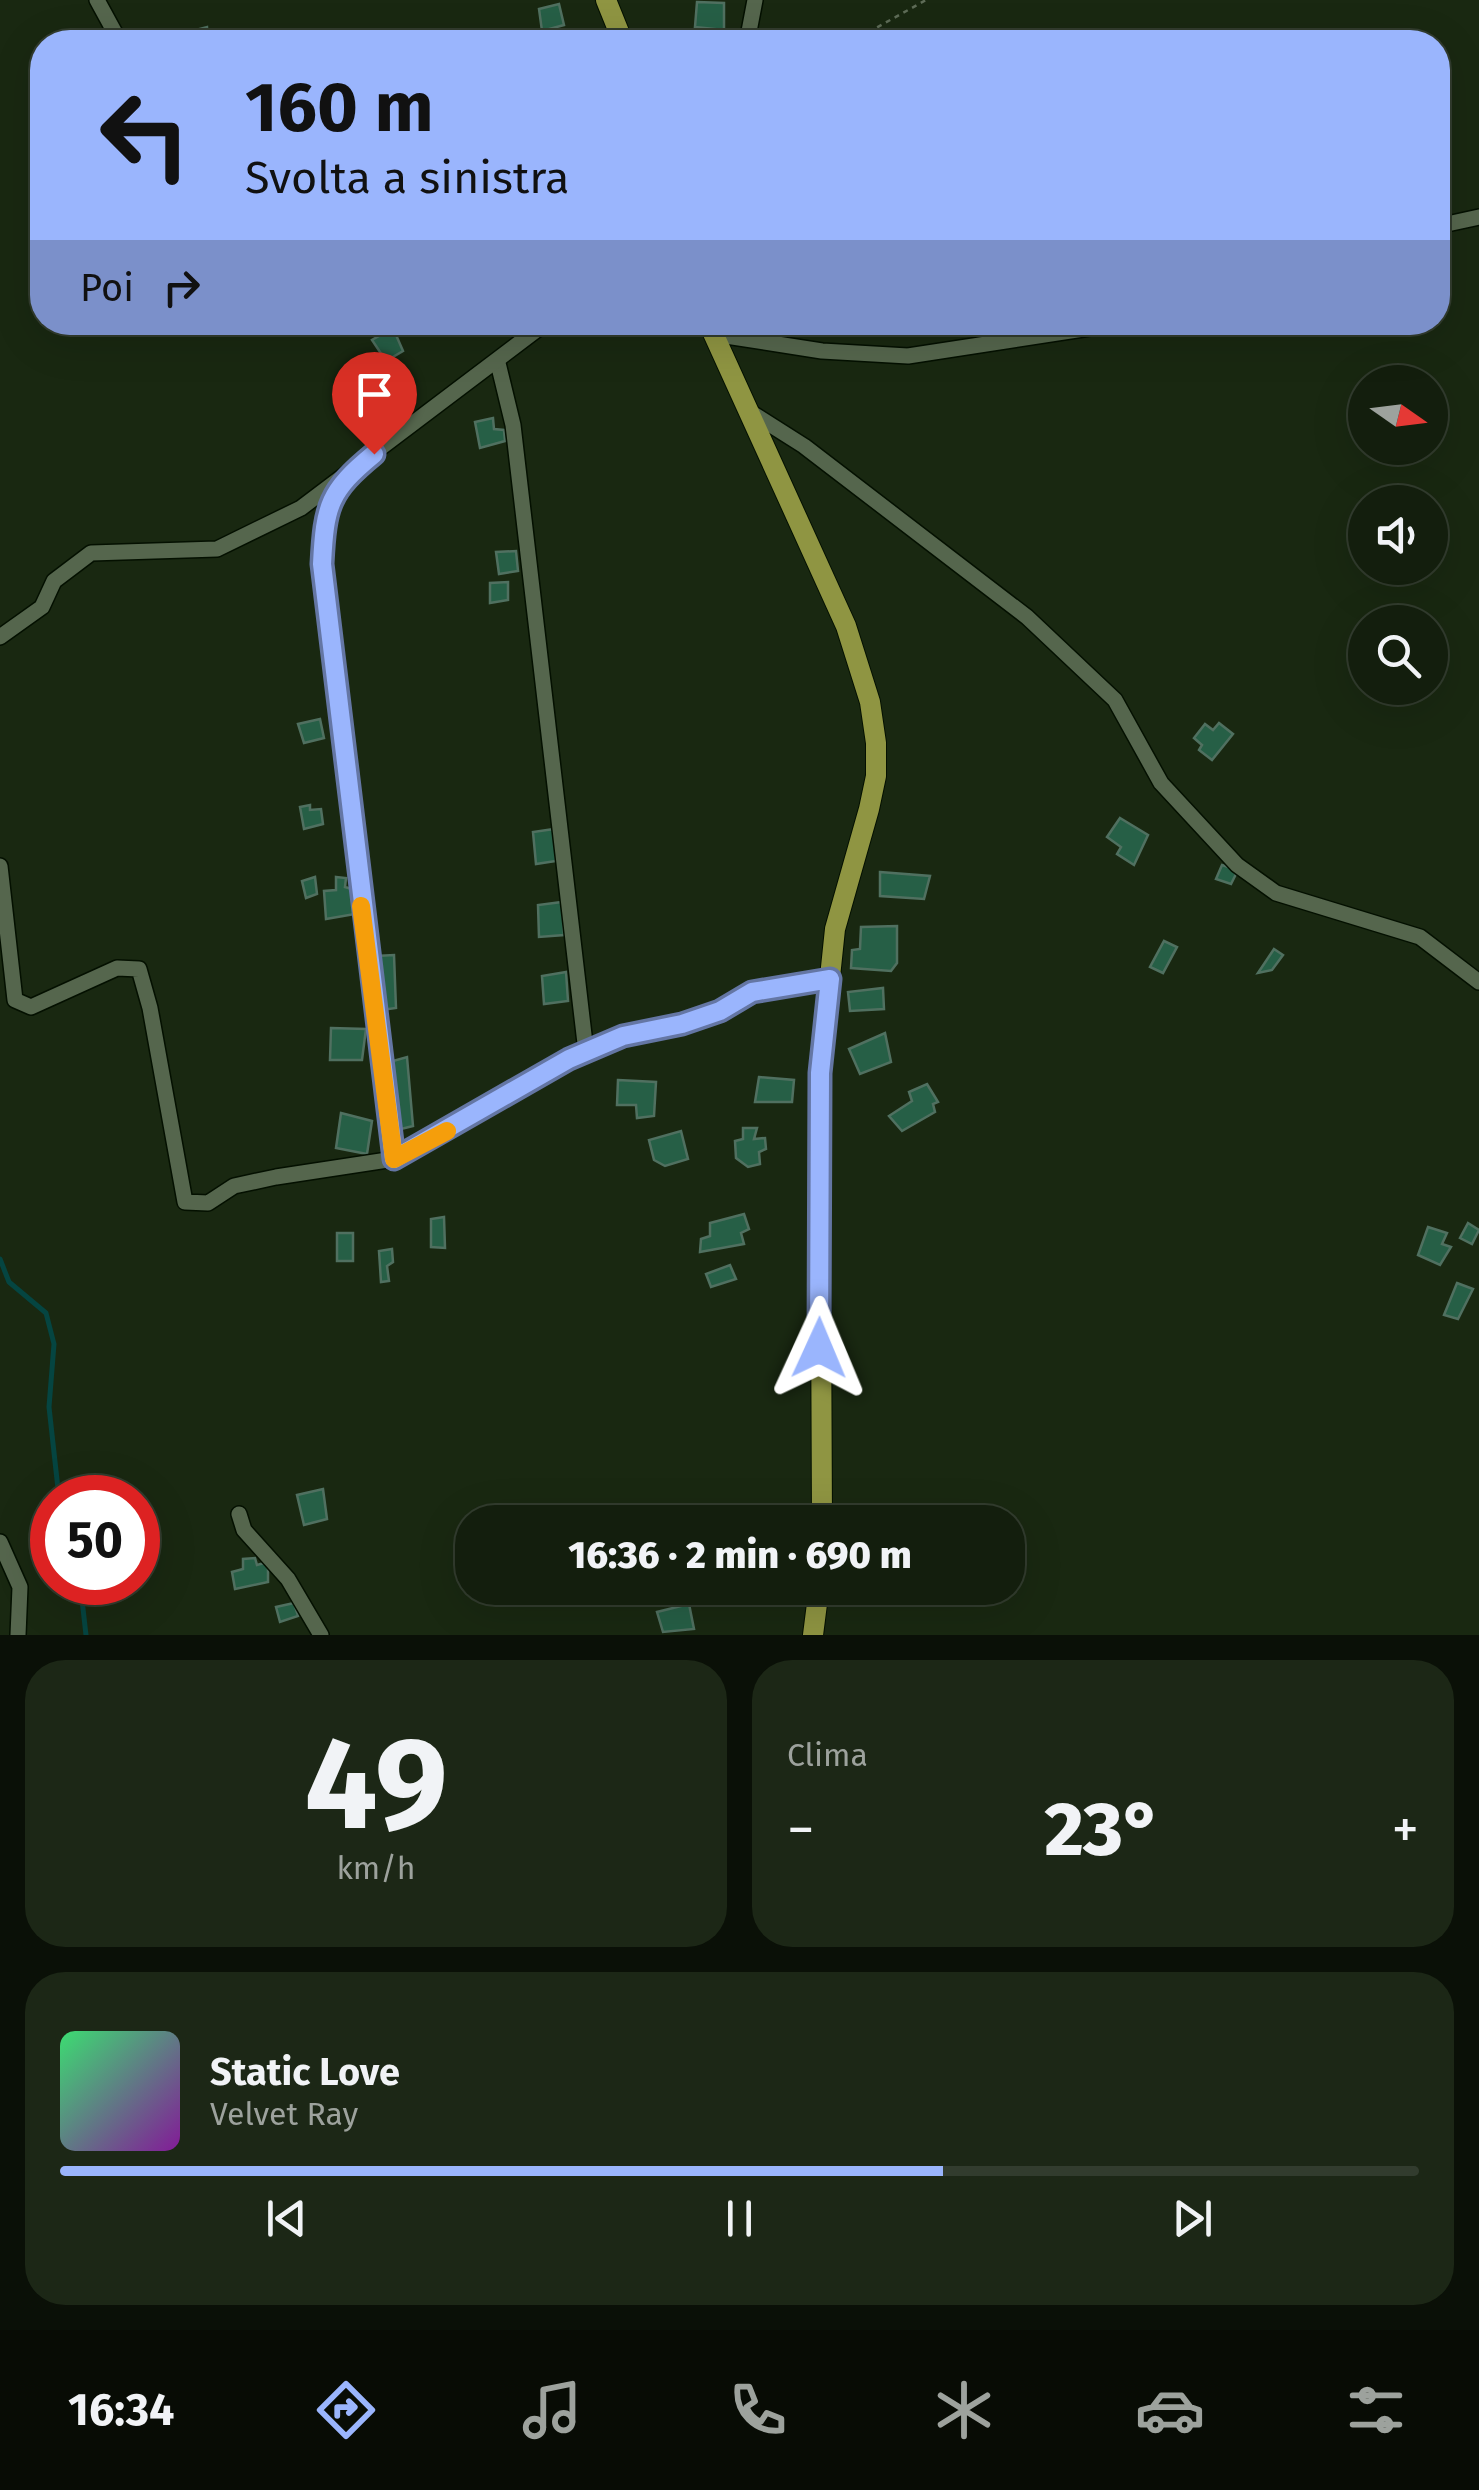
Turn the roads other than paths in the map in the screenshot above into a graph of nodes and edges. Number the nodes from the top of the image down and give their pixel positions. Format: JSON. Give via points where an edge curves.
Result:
{"nodes":[{"id":1,"x":97,"y":0,"type":"edge"},
{"id":2,"x":606,"y":0,"type":"edge"},
{"id":3,"x":754,"y":0,"type":"edge"},
{"id":4,"x":113,"y":30,"type":"edge"},
{"id":5,"x":618,"y":30,"type":"edge"},
{"id":6,"x":750,"y":30,"type":"edge"},
{"id":7,"x":1479,"y":218,"type":"edge"},
{"id":8,"x":1450,"y":224,"type":"edge"},
{"id":9,"x":531,"y":335,"type":"edge"},
{"id":10,"x":714,"y":335,"type":"edge"},
{"id":11,"x":745,"y":335,"type":"edge"},
{"id":12,"x":1044,"y":335,"type":"edge"},
{"id":13,"x":498,"y":363,"type":"junction"},
{"id":14,"x":748,"y":410,"type":"junction"},
{"id":15,"x":338,"y":483,"type":"junction"},
{"id":16,"x":0,"y":637,"type":"edge"},
{"id":17,"x":0,"y":866,"type":"edge"},
{"id":18,"x":830,"y":979,"type":"junction"},
{"id":19,"x":1479,"y":982,"type":"edge"},
{"id":20,"x":586,"y":1052,"type":"junction"},
{"id":21,"x":394,"y":1159,"type":"junction"},
{"id":22,"x":822,"y":1505,"type":"edge"},
{"id":23,"x":238,"y":1514,"type":"dead end"},
{"id":24,"x":0,"y":1542,"type":"edge"},
{"id":25,"x":817,"y":1605,"type":"edge"},
{"id":26,"x":18,"y":1635,"type":"edge"},
{"id":27,"x":321,"y":1635,"type":"edge"},
{"id":28,"x":814,"y":1635,"type":"edge"}],
"edges":[{"from":1,"to":4,"type":"street"},
{"from":2,"to":5,"type":"main road"},
{"from":3,"to":6,"type":"street"},
{"from":7,"to":8,"type":"street"},
{"from":9,"to":13,"type":"street"},
{"from":10,"to":14,"type":"main road"},
{"from":11,"to":12,"type":"street","via":[[822,351],[908,356]]},
{"from":13,"to":15,"type":"street"},
{"from":13,"to":20,"type":"street","via":[[514,425]]},
{"from":14,"to":18,"type":"main road","via":[[846,626],[876,743],[876,776],[834,929]]},
{"from":14,"to":19,"type":"street","via":[[1040,629],[1115,700],[1161,783],[1237,865],[1276,893],[1420,936]]},
{"from":15,"to":16,"type":"street","via":[[217,549],[90,553],[54,581],[42,607]]},
{"from":15,"to":21,"type":"street","via":[[324,524],[322,564]]},
{"from":17,"to":21,"type":"street","via":[[15,1000],[31,1008],[117,968],[138,969],[186,1202],[208,1202],[234,1186],[276,1177]]},
{"from":18,"to":20,"type":"street","via":[[752,992],[720,1011]]},
{"from":18,"to":22,"type":"main road","via":[[820,1073]]},
{"from":20,"to":21,"type":"street"},
{"from":23,"to":27,"type":"street"},
{"from":24,"to":26,"type":"street","via":[[20,1588]]},
{"from":25,"to":28,"type":"main road"}]}
